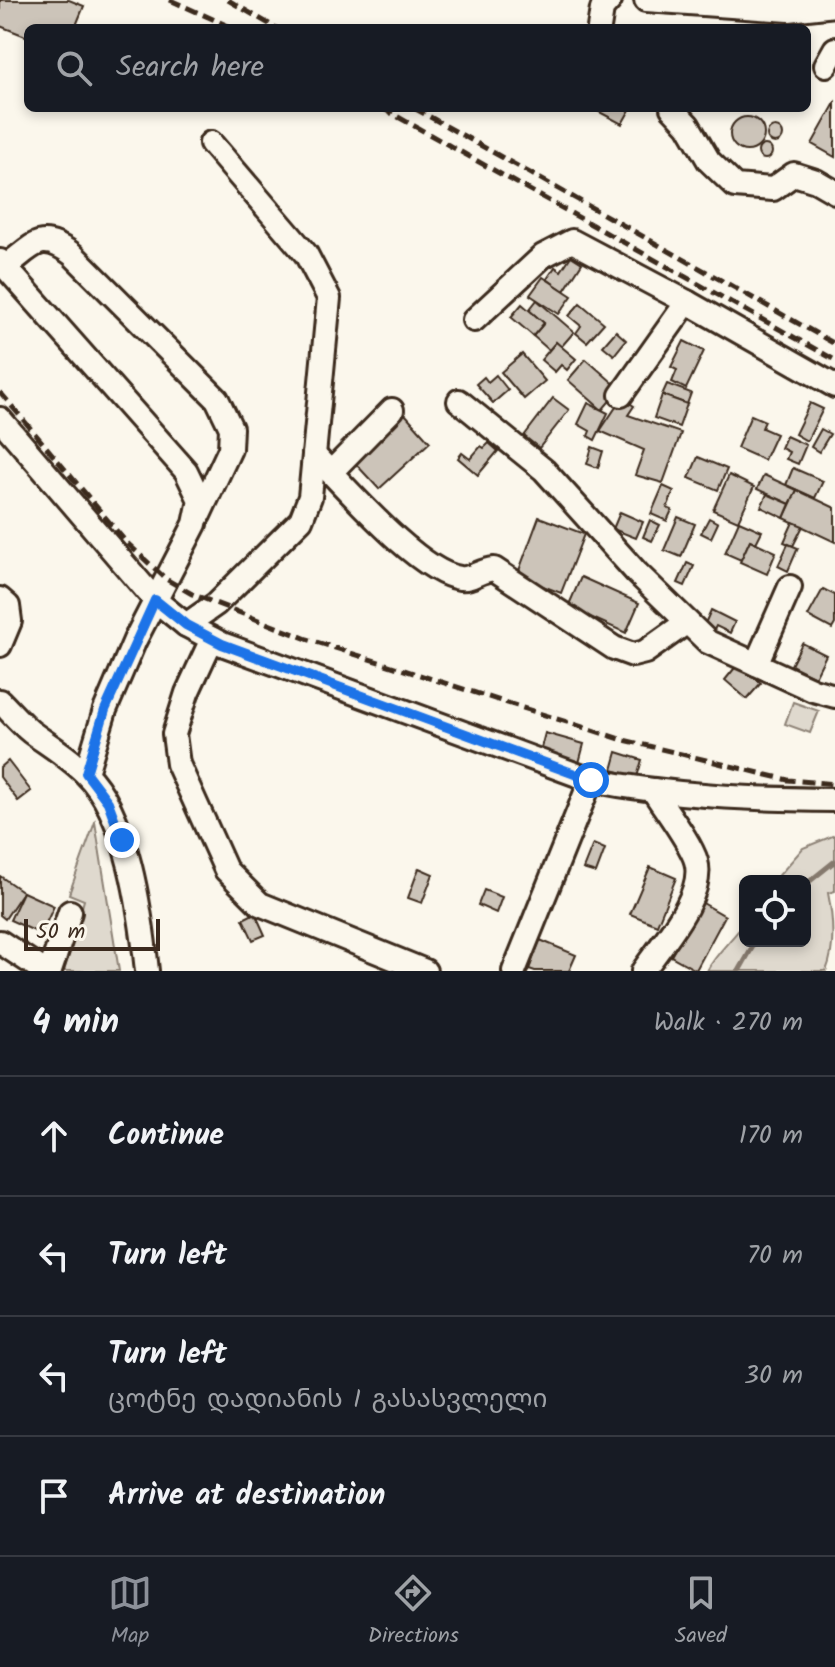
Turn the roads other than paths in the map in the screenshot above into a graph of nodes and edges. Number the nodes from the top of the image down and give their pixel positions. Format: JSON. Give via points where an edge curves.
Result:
{"nodes":[{"id":1,"x":610,"y":0,"type":"edge"},
{"id":2,"x":646,"y":0,"type":"edge"},
{"id":3,"x":835,"y":5,"type":"edge"},
{"id":4,"x":789,"y":10,"type":"junction"},
{"id":5,"x":600,"y":24,"type":"edge"},
{"id":6,"x":767,"y":24,"type":"edge"},
{"id":7,"x":692,"y":117,"type":"edge"},
{"id":8,"x":211,"y":143,"type":"dead end"},
{"id":9,"x":835,"y":192,"type":"edge"},
{"id":10,"x":2,"y":264,"type":"edge"},
{"id":11,"x":687,"y":302,"type":"junction"},
{"id":12,"x":474,"y":320,"type":"dead end"},
{"id":13,"x":835,"y":386,"type":"edge"},
{"id":14,"x":621,"y":395,"type":"dead end"},
{"id":15,"x":459,"y":401,"type":"dead end"},
{"id":16,"x":392,"y":410,"type":"dead end"},
{"id":17,"x":0,"y":419,"type":"edge"},
{"id":18,"x":314,"y":455,"type":"junction"},
{"id":19,"x":331,"y":472,"type":"junction"},
{"id":20,"x":195,"y":524,"type":"junction"},
{"id":21,"x":790,"y":587,"type":"dead end"},
{"id":22,"x":0,"y":599,"type":"edge"},
{"id":23,"x":155,"y":600,"type":"junction"},
{"id":24,"x":687,"y":622,"type":"junction"},
{"id":25,"x":186,"y":625,"type":"junction"},
{"id":26,"x":212,"y":639,"type":"junction"},
{"id":27,"x":0,"y":645,"type":"edge"},
{"id":28,"x":756,"y":664,"type":"junction"},
{"id":29,"x":835,"y":696,"type":"edge"},
{"id":30,"x":0,"y":701,"type":"edge"},
{"id":31,"x":86,"y":773,"type":"junction"},
{"id":32,"x":591,"y":780,"type":"junction"},
{"id":33,"x":653,"y":790,"type":"junction"},
{"id":34,"x":835,"y":800,"type":"edge"},
{"id":35,"x":70,"y":912,"type":"dead end"},
{"id":36,"x":0,"y":942,"type":"edge"},
{"id":37,"x":47,"y":971,"type":"edge"},
{"id":38,"x":147,"y":971,"type":"edge"},
{"id":39,"x":425,"y":971,"type":"edge"},
{"id":40,"x":514,"y":971,"type":"edge"},
{"id":41,"x":643,"y":971,"type":"edge"}],
"edges":[{"from":1,"to":5,"type":"street"},
{"from":2,"to":4,"type":"street"},
{"from":3,"to":4,"type":"street"},
{"from":4,"to":6,"type":"street"},
{"from":7,"to":9,"type":"street","via":[[709,161],[735,186],[773,189],[794,174]]},
{"from":8,"to":18,"type":"street","via":[[306,254],[329,298]]},
{"from":10,"to":20,"type":"street","via":[[186,471],[200,500]]},
{"from":10,"to":20,"type":"street","via":[[39,242],[54,241],[217,399],[231,428],[230,449]]},
{"from":11,"to":12,"type":"street","via":[[572,241],[543,256]]},
{"from":11,"to":13,"type":"street"},
{"from":11,"to":14,"type":"street"},
{"from":15,"to":24,"type":"street","via":[[544,470]]},
{"from":16,"to":19,"type":"street"},
{"from":17,"to":23,"type":"street"},
{"from":18,"to":19,"type":"street"},
{"from":18,"to":25,"type":"street","via":[[310,497],[301,520],[216,604]]},
{"from":19,"to":24,"type":"street","via":[[435,568],[457,578],[494,569],[614,648],[633,655],[645,652]]},
{"from":20,"to":23,"type":"street"},
{"from":21,"to":28,"type":"street"},
{"from":22,"to":27,"type":"street","via":[[8,606],[10,621]]},
{"from":23,"to":25,"type":"street"},
{"from":23,"to":31,"type":"street","via":[[105,710]]},
{"from":24,"to":28,"type":"street","via":[[708,642]]},
{"from":25,"to":26,"type":"street"},
{"from":26,"to":32,"type":"street"},
{"from":26,"to":39,"type":"street","via":[[174,734],[178,764],[226,870],[260,904]]},
{"from":28,"to":29,"type":"street"},
{"from":30,"to":31,"type":"street","via":[[27,729]]},
{"from":31,"to":38,"type":"street","via":[[108,802],[122,840]]},
{"from":32,"to":33,"type":"street"},
{"from":32,"to":40,"type":"street"},
{"from":33,"to":34,"type":"street"},
{"from":33,"to":41,"type":"street","via":[[696,859],[698,883]]},
{"from":35,"to":37,"type":"street"},
{"from":36,"to":37,"type":"street"}]}
